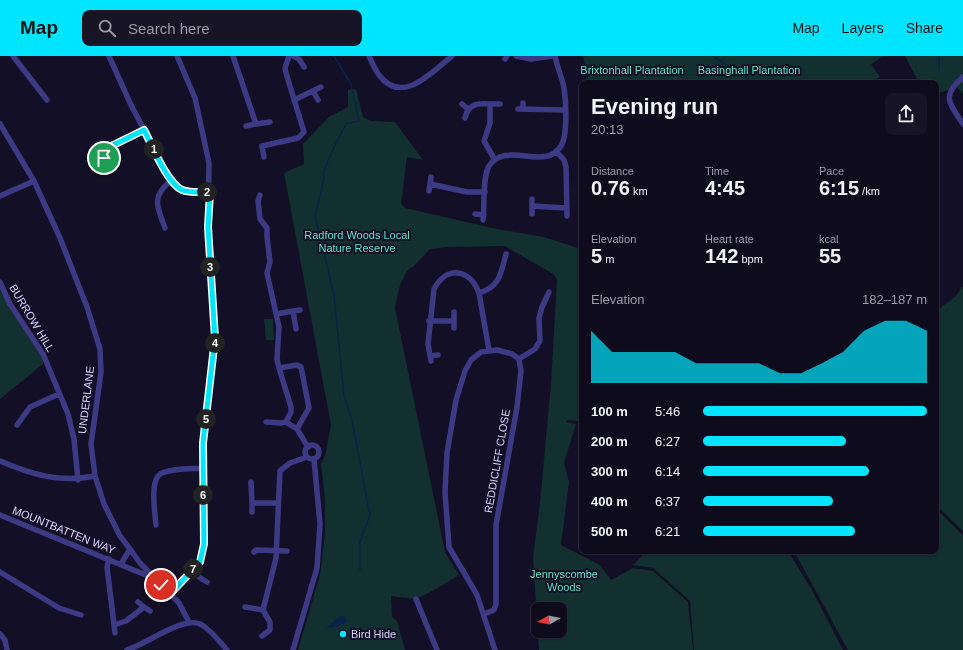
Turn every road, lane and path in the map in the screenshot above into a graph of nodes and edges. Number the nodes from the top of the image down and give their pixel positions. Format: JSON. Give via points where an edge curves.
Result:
{"nodes":[{"id":1,"x":109,"y":56,"type":"edge"},
{"id":2,"x":177,"y":56,"type":"edge"},
{"id":3,"x":233,"y":56,"type":"edge"},
{"id":4,"x":289,"y":56,"type":"edge"},
{"id":5,"x":293,"y":56,"type":"edge"},
{"id":6,"x":369,"y":56,"type":"edge"},
{"id":7,"x":452,"y":56,"type":"edge"},
{"id":8,"x":516,"y":56,"type":"edge"},
{"id":9,"x":552,"y":56,"type":"edge"},
{"id":10,"x":555,"y":56,"type":"edge"},
{"id":11,"x":14,"y":57,"type":"edge"},
{"id":12,"x":304,"y":67,"type":"dead end"},
{"id":13,"x":963,"y":77,"type":"edge"},
{"id":14,"x":321,"y":87,"type":"dead end"},
{"id":15,"x":313,"y":91,"type":"junction"},
{"id":16,"x":47,"y":100,"type":"dead end"},
{"id":17,"x":294,"y":100,"type":"junction"},
{"id":18,"x":318,"y":100,"type":"dead end"},
{"id":19,"x":462,"y":104,"type":"dead end"},
{"id":20,"x":490,"y":104,"type":"junction"},
{"id":21,"x":500,"y":104,"type":"dead end"},
{"id":22,"x":521,"y":107,"type":"dead end"},
{"id":23,"x":468,"y":109,"type":"junction"},
{"id":24,"x":565,"y":110,"type":"junction"},
{"id":25,"x":465,"y":118,"type":"dead end"},
{"id":26,"x":270,"y":122,"type":"dead end"},
{"id":27,"x":0,"y":124,"type":"edge"},
{"id":28,"x":256,"y":124,"type":"junction"},
{"id":29,"x":963,"y":124,"type":"edge"},
{"id":30,"x":246,"y":126,"type":"dead end"},
{"id":31,"x":144,"y":130,"type":"junction"},
{"id":32,"x":98,"y":144,"type":"dead end"},
{"id":33,"x":101,"y":151,"type":"junction"},
{"id":34,"x":556,"y":152,"type":"junction"},
{"id":35,"x":264,"y":156,"type":"dead end"},
{"id":36,"x":104,"y":158,"type":"dead end"},
{"id":37,"x":494,"y":160,"type":"junction"},
{"id":38,"x":432,"y":177,"type":"dead end"},
{"id":39,"x":171,"y":180,"type":"junction"},
{"id":40,"x":34,"y":181,"type":"junction"},
{"id":41,"x":430,"y":184,"type":"junction"},
{"id":42,"x":429,"y":191,"type":"dead end"},
{"id":43,"x":210,"y":192,"type":"junction"},
{"id":44,"x":485,"y":192,"type":"junction"},
{"id":45,"x":260,"y":195,"type":"dead end"},
{"id":46,"x":0,"y":196,"type":"edge"},
{"id":47,"x":532,"y":199,"type":"dead end"},
{"id":48,"x":532,"y":206,"type":"junction"},
{"id":49,"x":566,"y":208,"type":"junction"},
{"id":50,"x":475,"y":214,"type":"dead end"},
{"id":51,"x":532,"y":214,"type":"dead end"},
{"id":52,"x":567,"y":216,"type":"dead end"},
{"id":53,"x":165,"y":228,"type":"dead end"},
{"id":54,"x":506,"y":254,"type":"dead end"},
{"id":55,"x":0,"y":282,"type":"edge"},
{"id":56,"x":549,"y":292,"type":"dead end"},
{"id":57,"x":479,"y":293,"type":"junction"},
{"id":58,"x":300,"y":310,"type":"dead end"},
{"id":59,"x":293,"y":311,"type":"junction"},
{"id":60,"x":454,"y":312,"type":"dead end"},
{"id":61,"x":276,"y":314,"type":"junction"},
{"id":62,"x":430,"y":321,"type":"junction"},
{"id":63,"x":454,"y":321,"type":"junction"},
{"id":64,"x":454,"y":328,"type":"dead end"},
{"id":65,"x":296,"y":330,"type":"dead end"},
{"id":66,"x":489,"y":350,"type":"junction"},
{"id":67,"x":438,"y":356,"type":"dead end"},
{"id":68,"x":519,"y":360,"type":"junction"},
{"id":69,"x":279,"y":368,"type":"junction"},
{"id":70,"x":59,"y":394,"type":"junction"},
{"id":71,"x":266,"y":422,"type":"dead end"},
{"id":72,"x":286,"y":422,"type":"junction"},
{"id":73,"x":17,"y":425,"type":"dead end"},
{"id":74,"x":297,"y":429,"type":"junction"},
{"id":75,"x":308,"y":447,"type":"junction"},
{"id":76,"x":307,"y":457,"type":"junction"},
{"id":77,"x":314,"y":459,"type":"junction"},
{"id":78,"x":0,"y":461,"type":"edge"},
{"id":79,"x":203,"y":468,"type":"junction"},
{"id":80,"x":95,"y":476,"type":"junction"},
{"id":81,"x":78,"y":480,"type":"junction"},
{"id":82,"x":251,"y":482,"type":"dead end"},
{"id":83,"x":252,"y":503,"type":"junction"},
{"id":84,"x":278,"y":503,"type":"junction"},
{"id":85,"x":252,"y":512,"type":"dead end"},
{"id":86,"x":0,"y":515,"type":"edge"},
{"id":87,"x":156,"y":526,"type":"dead end"},
{"id":88,"x":130,"y":549,"type":"junction"},
{"id":89,"x":276,"y":551,"type":"junction"},
{"id":90,"x":287,"y":551,"type":"dead end"},
{"id":91,"x":254,"y":552,"type":"dead end"},
{"id":92,"x":109,"y":559,"type":"junction"},
{"id":93,"x":121,"y":564,"type":"junction"},
{"id":94,"x":0,"y":572,"type":"edge"},
{"id":95,"x":190,"y":572,"type":"junction"},
{"id":96,"x":155,"y":579,"type":"junction"},
{"id":97,"x":207,"y":582,"type":"dead end"},
{"id":98,"x":170,"y":594,"type":"junction"},
{"id":99,"x":416,"y":599,"type":"dead end"},
{"id":100,"x":138,"y":602,"type":"dead end"},
{"id":101,"x":144,"y":607,"type":"junction"},
{"id":102,"x":245,"y":607,"type":"dead end"},
{"id":103,"x":263,"y":610,"type":"junction"},
{"id":104,"x":150,"y":611,"type":"dead end"},
{"id":105,"x":484,"y":614,"type":"junction"},
{"id":106,"x":81,"y":615,"type":"dead end"},
{"id":107,"x":189,"y":622,"type":"junction"},
{"id":108,"x":114,"y":625,"type":"junction"},
{"id":109,"x":115,"y":633,"type":"dead end"},
{"id":110,"x":0,"y":634,"type":"edge"},
{"id":111,"x":262,"y":636,"type":"dead end"},
{"id":112,"x":7,"y":650,"type":"edge"},
{"id":113,"x":128,"y":650,"type":"edge"},
{"id":114,"x":227,"y":650,"type":"edge"},
{"id":115,"x":293,"y":650,"type":"edge"},
{"id":116,"x":437,"y":650,"type":"edge"},
{"id":117,"x":495,"y":650,"type":"edge"}],
"edges":[{"from":1,"to":31,"type":"street"},
{"from":2,"to":43,"type":"street","via":[[192,88],[202,124],[209,158]]},
{"from":3,"to":28,"type":"street"},
{"from":4,"to":17,"type":"street","via":[[285,68]]},
{"from":5,"to":12,"type":"street","via":[[299,59]]},
{"from":6,"to":7,"type":"street","via":[[379,75],[386,82],[402,88],[416,85]]},
{"from":8,"to":9,"type":"street","via":[[531,59]]},
{"from":10,"to":24,"type":"street","via":[[564,87]]},
{"from":11,"to":16,"type":"street"},
{"from":13,"to":29,"type":"street","via":[[949,94],[950,103]]},
{"from":14,"to":15,"type":"street"},
{"from":15,"to":17,"type":"street"},
{"from":15,"to":18,"type":"street"},
{"from":17,"to":35,"type":"street","via":[[304,129],[303,135],[262,146]]},
{"from":19,"to":23,"type":"street"},
{"from":20,"to":21,"type":"street"},
{"from":20,"to":23,"type":"street","via":[[478,103]]},
{"from":20,"to":37,"type":"street","via":[[490,123],[484,142]]},
{"from":22,"to":24,"type":"street"},
{"from":23,"to":25,"type":"street"},
{"from":24,"to":34,"type":"street","via":[[564,138],[562,146]]},
{"from":26,"to":28,"type":"street"},
{"from":27,"to":40,"type":"street","name":"UNDERLANE"},
{"from":28,"to":30,"type":"street"},
{"from":31,"to":33,"type":"street"},
{"from":31,"to":39,"type":"street"},
{"from":32,"to":33,"type":"street"},
{"from":33,"to":36,"type":"street"},
{"from":34,"to":37,"type":"street","via":[[548,157],[507,155]]},
{"from":34,"to":49,"type":"street","via":[[564,160],[566,167]]},
{"from":37,"to":44,"type":"street","via":[[486,172]]},
{"from":38,"to":41,"type":"street"},
{"from":39,"to":43,"type":"street","via":[[183,190]]},
{"from":39,"to":53,"type":"street","via":[[163,186],[156,206],[160,222]]},
{"from":40,"to":46,"type":"street"},
{"from":40,"to":80,"type":"street","name":"UNDERLANE","via":[[70,263],[100,349],[101,372],[91,444]]},
{"from":41,"to":42,"type":"street"},
{"from":41,"to":44,"type":"street","via":[[467,192]]},
{"from":43,"to":79,"type":"street","via":[[208,227],[215,338],[203,443]]},
{"from":44,"to":50,"type":"street","via":[[484,217]]},
{"from":45,"to":61,"type":"street","via":[[260,219],[267,228],[270,262],[267,273]]},
{"from":47,"to":48,"type":"street"},
{"from":48,"to":49,"type":"street"},
{"from":48,"to":51,"type":"street"},
{"from":49,"to":52,"type":"street"},
{"from":54,"to":57,"type":"street","via":[[495,285]]},
{"from":55,"to":70,"type":"street","name":"BURROW HILL","via":[[10,304],[43,354]]},
{"from":56,"to":68,"type":"street","via":[[539,318],[540,341],[535,349]]},
{"from":57,"to":62,"type":"street","via":[[475,284],[463,274],[446,275],[438,281],[434,289]]},
{"from":57,"to":66,"type":"street"},
{"from":58,"to":59,"type":"street"},
{"from":59,"to":61,"type":"street"},
{"from":59,"to":65,"type":"street"},
{"from":60,"to":63,"type":"street"},
{"from":61,"to":69,"type":"street","via":[[279,326]]},
{"from":62,"to":63,"type":"street"},
{"from":62,"to":67,"type":"street","via":[[430,359]]},
{"from":63,"to":64,"type":"street"},
{"from":66,"to":68,"type":"street","via":[[504,351]]},
{"from":66,"to":105,"type":"street","via":[[481,352],[471,360],[465,371],[451,424],[445,492],[449,547],[477,595]]},
{"from":68,"to":105,"type":"street","name":"REDDICLIFF CLOSE","via":[[521,371],[517,407],[496,525],[496,604],[494,610]]},
{"from":69,"to":72,"type":"street","via":[[290,407]]},
{"from":69,"to":74,"type":"street","via":[[297,365],[301,367],[309,408]]},
{"from":70,"to":73,"type":"street","via":[[30,407]]},
{"from":70,"to":81,"type":"street","name":"BURROW HILL","via":[[72,427]]},
{"from":71,"to":72,"type":"street"},
{"from":72,"to":74,"type":"street"},
{"from":74,"to":75,"type":"street"},
{"from":75,"to":76,"type":"street","via":[[305,451]]},
{"from":75,"to":77,"type":"street","via":[[312,446],[318,450],[318,455]]},
{"from":76,"to":77,"type":"street"},
{"from":76,"to":84,"type":"street","via":[[290,463],[280,471]]},
{"from":77,"to":115,"type":"street","via":[[320,524],[317,568]]},
{"from":78,"to":81,"type":"street","via":[[51,478]]},
{"from":79,"to":87,"type":"street","via":[[161,473],[154,482],[153,517]]},
{"from":79,"to":95,"type":"street","via":[[204,544],[200,562]]},
{"from":80,"to":81,"type":"street"},
{"from":80,"to":88,"type":"street","name":"UNDERLANE","via":[[104,504],[120,536]]},
{"from":82,"to":83,"type":"street"},
{"from":83,"to":84,"type":"street"},
{"from":83,"to":85,"type":"street"},
{"from":84,"to":89,"type":"street"},
{"from":86,"to":92,"type":"street","name":"MOUNTBATTEN WAY"},
{"from":88,"to":93,"type":"street","name":"MOUNTBATTEN WAY"},
{"from":88,"to":96,"type":"street","name":"UNDERLANE"},
{"from":89,"to":90,"type":"street"},
{"from":89,"to":91,"type":"street"},
{"from":89,"to":103,"type":"street"},
{"from":92,"to":93,"type":"street","name":"MOUNTBATTEN WAY"},
{"from":92,"to":108,"type":"street","via":[[107,567]]},
{"from":93,"to":96,"type":"street","name":"MOUNTBATTEN WAY"},
{"from":94,"to":106,"type":"street","via":[[59,608]]},
{"from":95,"to":97,"type":"street"},
{"from":95,"to":98,"type":"street"},
{"from":96,"to":98,"type":"street","name":"UNDERLANE"},
{"from":98,"to":107,"type":"street","name":"UNDERLANE","via":[[184,611]]},
{"from":99,"to":116,"type":"street","via":[[422,606]]},
{"from":100,"to":101,"type":"street"},
{"from":101,"to":104,"type":"street"},
{"from":101,"to":108,"type":"street","via":[[126,621]]},
{"from":102,"to":103,"type":"street"},
{"from":103,"to":111,"type":"street","via":[[270,622],[270,630]]},
{"from":105,"to":117,"type":"street"},
{"from":107,"to":113,"type":"street"},
{"from":107,"to":114,"type":"street","via":[[202,625]]},
{"from":108,"to":109,"type":"street"},
{"from":110,"to":112,"type":"street","via":[[5,640]]}]}
